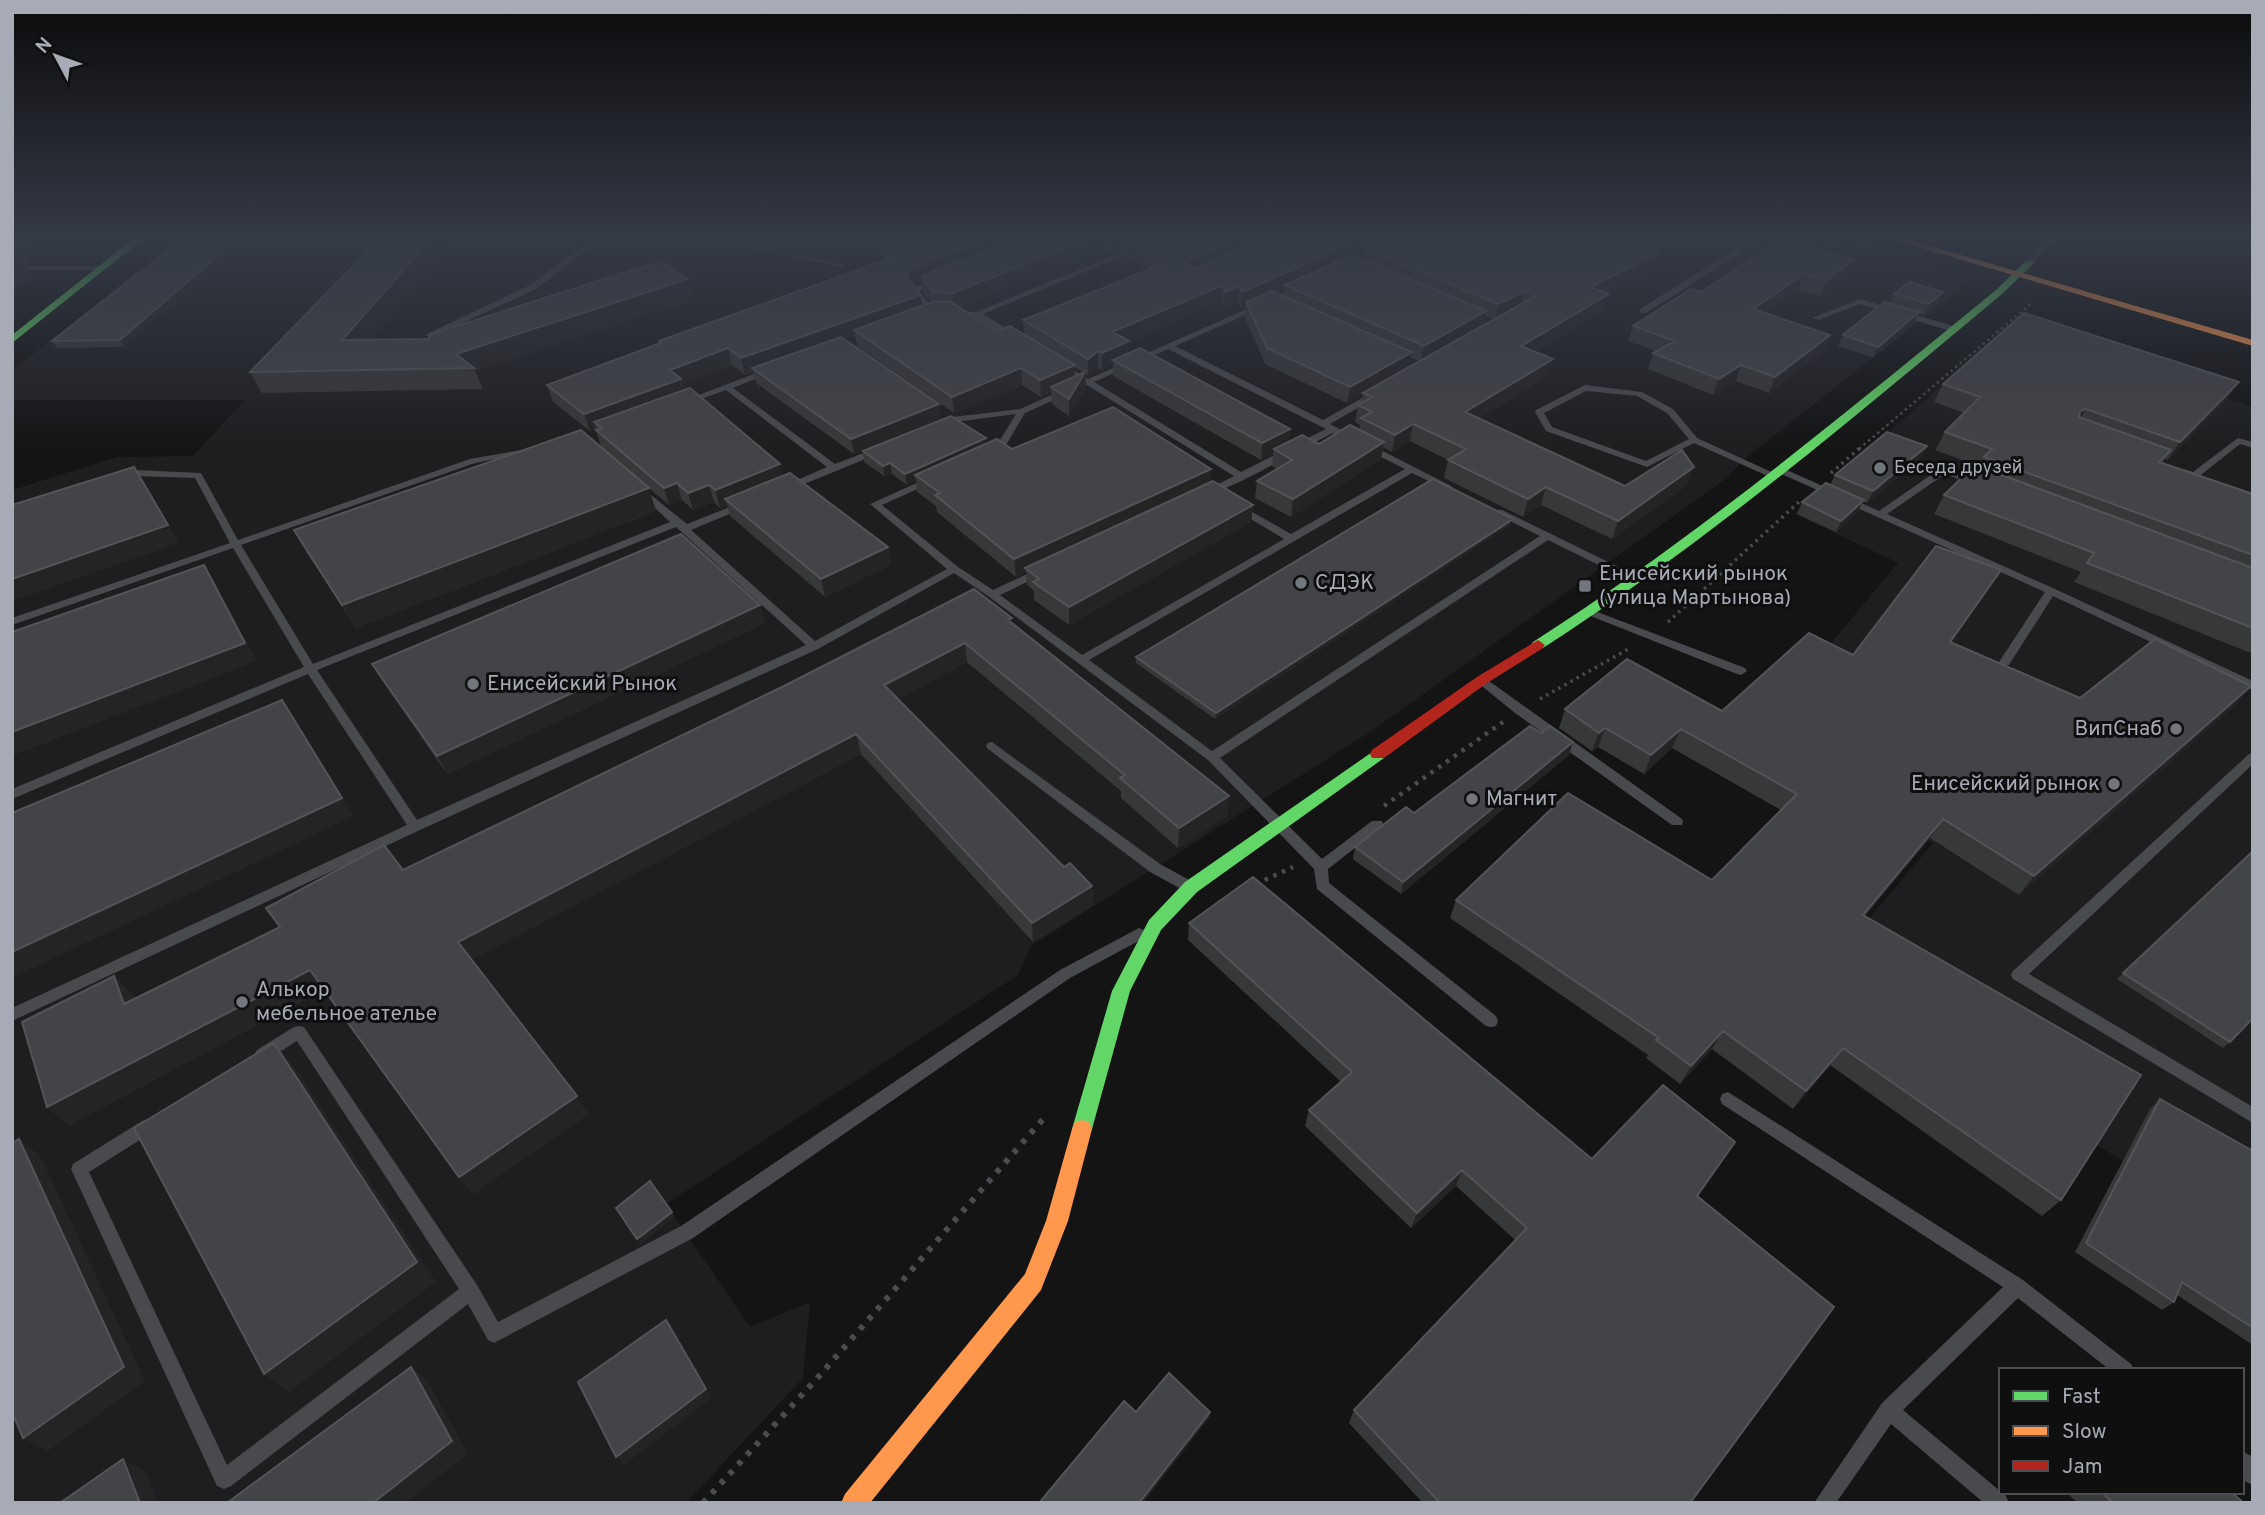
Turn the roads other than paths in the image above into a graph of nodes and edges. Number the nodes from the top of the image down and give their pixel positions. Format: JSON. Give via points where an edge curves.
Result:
{"nodes":[{"id":1,"x":49,"y":310,"type":"edge"},
{"id":2,"x":485,"y":310,"type":"edge"},
{"id":3,"x":929,"y":310,"type":"edge"},
{"id":4,"x":988,"y":310,"type":"edge"},
{"id":5,"x":1252,"y":310,"type":"edge"},
{"id":6,"x":1837,"y":310,"type":"edge"},
{"id":7,"x":1889,"y":310,"type":"edge"},
{"id":8,"x":1976,"y":310,"type":"edge"},
{"id":9,"x":2150,"y":310,"type":"edge"},
{"id":10,"x":2187,"y":310,"type":"edge"},
{"id":11,"x":932,"y":313,"type":"junction"},
{"id":12,"x":977,"y":314,"type":"junction"},
{"id":13,"x":919,"y":317,"type":"edge"},
{"id":14,"x":1816,"y":318,"type":"dead end"},
{"id":15,"x":2253,"y":326,"type":"edge"},
{"id":16,"x":1954,"y":329,"type":"junction"},
{"id":17,"x":429,"y":335,"type":"edge"},
{"id":18,"x":12,"y":340,"type":"edge"},
{"id":19,"x":1021,"y":341,"type":"edge"},
{"id":20,"x":2253,"y":343,"type":"edge"},
{"id":21,"x":1170,"y":347,"type":"junction"},
{"id":22,"x":1054,"y":362,"type":"edge"},
{"id":23,"x":779,"y":368,"type":"edge"},
{"id":24,"x":1086,"y":382,"type":"junction"},
{"id":25,"x":727,"y":387,"type":"junction"},
{"id":26,"x":1378,"y":393,"type":"edge"},
{"id":27,"x":675,"y":406,"type":"edge"},
{"id":28,"x":1022,"y":411,"type":"junction"},
{"id":29,"x":942,"y":412,"type":"edge"},
{"id":30,"x":953,"y":419,"type":"junction"},
{"id":31,"x":1328,"y":426,"type":"junction"},
{"id":32,"x":929,"y":429,"type":"edge"},
{"id":33,"x":1694,"y":440,"type":"junction"},
{"id":34,"x":2253,"y":445,"type":"edge"},
{"id":35,"x":546,"y":446,"type":"edge"},
{"id":36,"x":881,"y":449,"type":"edge"},
{"id":37,"x":987,"y":456,"type":"edge"},
{"id":38,"x":2170,"y":467,"type":"edge"},
{"id":39,"x":834,"y":468,"type":"junction"},
{"id":40,"x":1412,"y":469,"type":"junction"},
{"id":41,"x":1777,"y":473,"type":"junction"},
{"id":42,"x":937,"y":477,"type":"edge"},
{"id":43,"x":1242,"y":477,"type":"junction"},
{"id":44,"x":631,"y":480,"type":"edge"},
{"id":45,"x":110,"y":481,"type":"edge"},
{"id":46,"x":1995,"y":490,"type":"edge"},
{"id":47,"x":1212,"y":491,"type":"junction"},
{"id":48,"x":772,"y":493,"type":"edge"},
{"id":49,"x":1461,"y":494,"type":"edge"},
{"id":50,"x":1200,"y":497,"type":"edge"},
{"id":51,"x":760,"y":498,"type":"edge"},
{"id":52,"x":1223,"y":498,"type":"edge"},
{"id":53,"x":1235,"y":505,"type":"edge"},
{"id":54,"x":1485,"y":506,"type":"edge"},
{"id":55,"x":1879,"y":515,"type":"junction"},
{"id":56,"x":682,"y":525,"type":"junction"},
{"id":57,"x":1546,"y":536,"type":"junction"},
{"id":58,"x":1292,"y":539,"type":"junction"},
{"id":59,"x":234,"y":545,"type":"junction"},
{"id":60,"x":1053,"y":566,"type":"edge"},
{"id":61,"x":954,"y":569,"type":"junction"},
{"id":62,"x":1637,"y":580,"type":"junction"},
{"id":63,"x":2051,"y":591,"type":"junction"},
{"id":64,"x":992,"y":594,"type":"junction"},
{"id":65,"x":1592,"y":612,"type":"junction"},
{"id":66,"x":12,"y":622,"type":"edge"},
{"id":67,"x":814,"y":646,"type":"junction"},
{"id":68,"x":1081,"y":660,"type":"junction"},
{"id":69,"x":2005,"y":662,"type":"edge"},
{"id":70,"x":310,"y":669,"type":"junction"},
{"id":71,"x":1741,"y":671,"type":"dead end"},
{"id":72,"x":1482,"y":680,"type":"junction"},
{"id":73,"x":2253,"y":686,"type":"edge"},
{"id":74,"x":992,"y":746,"type":"dead end"},
{"id":75,"x":1212,"y":757,"type":"junction"},
{"id":76,"x":2253,"y":757,"type":"edge"},
{"id":77,"x":12,"y":794,"type":"edge"},
{"id":78,"x":1677,"y":822,"type":"dead end"},
{"id":79,"x":1377,"y":824,"type":"dead end"},
{"id":80,"x":1279,"y":825,"type":"junction"},
{"id":81,"x":415,"y":827,"type":"junction"},
{"id":82,"x":1321,"y":867,"type":"junction"},
{"id":83,"x":1191,"y":887,"type":"junction"},
{"id":84,"x":1155,"y":925,"type":"junction"},
{"id":85,"x":12,"y":1015,"type":"edge"},
{"id":86,"x":1491,"y":1021,"type":"dead end"},
{"id":87,"x":252,"y":1061,"type":"edge"},
{"id":88,"x":1728,"y":1099,"type":"dead end"},
{"id":89,"x":2253,"y":1116,"type":"edge"},
{"id":90,"x":160,"y":1119,"type":"edge"},
{"id":91,"x":2017,"y":1286,"type":"junction"},
{"id":92,"x":471,"y":1291,"type":"junction"},
{"id":93,"x":2122,"y":1368,"type":"edge"},
{"id":94,"x":1889,"y":1410,"type":"junction"},
{"id":95,"x":854,"y":1503,"type":"edge"},
{"id":96,"x":1824,"y":1503,"type":"edge"},
{"id":97,"x":1999,"y":1503,"type":"edge"}],
"edges":[{"from":1,"to":18,"type":"street"},
{"from":2,"to":17,"type":"lane"},
{"from":3,"to":11,"type":"lane"},
{"from":4,"to":12,"type":"lane"},
{"from":5,"to":21,"type":"lane"},
{"from":6,"to":14,"type":"lane"},
{"from":7,"to":16,"type":"lane"},
{"from":8,"to":16,"type":"street"},
{"from":9,"to":20,"type":"street"},
{"from":10,"to":15,"type":"street"},
{"from":11,"to":12,"type":"lane"},
{"from":11,"to":13,"type":"lane"},
{"from":12,"to":19,"type":"lane"},
{"from":16,"to":41,"type":"street"},
{"from":21,"to":24,"type":"lane"},
{"from":21,"to":31,"type":"lane"},
{"from":22,"to":24,"type":"lane"},
{"from":23,"to":25,"type":"lane"},
{"from":24,"to":28,"type":"lane"},
{"from":24,"to":43,"type":"lane"},
{"from":25,"to":27,"type":"lane"},
{"from":25,"to":39,"type":"lane"},
{"from":26,"to":31,"type":"lane"},
{"from":28,"to":30,"type":"lane"},
{"from":28,"to":37,"type":"lane","via":[[999,450]]},
{"from":29,"to":30,"type":"lane"},
{"from":30,"to":32,"type":"lane"},
{"from":31,"to":40,"type":"lane"},
{"from":31,"to":43,"type":"lane"},
{"from":33,"to":33,"type":"lane","via":[[1647,464],[1549,429],[1539,412],[1585,388],[1639,394],[1670,411]]},
{"from":33,"to":41,"type":"lane"},
{"from":34,"to":38,"type":"lane","via":[[2238,441],[2194,476]]},
{"from":35,"to":59,"type":"lane","via":[[473,461]]},
{"from":36,"to":39,"type":"lane"},
{"from":39,"to":48,"type":"lane"},
{"from":40,"to":49,"type":"lane"},
{"from":40,"to":58,"type":"lane"},
{"from":41,"to":55,"type":"lane"},
{"from":41,"to":62,"type":"street"},
{"from":42,"to":61,"type":"lane","via":[[875,504]]},
{"from":43,"to":47,"type":"lane"},
{"from":44,"to":56,"type":"lane"},
{"from":45,"to":59,"type":"lane","via":[[135,473],[198,475]]},
{"from":46,"to":55,"type":"lane","via":[[1944,470]]},
{"from":47,"to":50,"type":"lane"},
{"from":47,"to":52,"type":"lane"},
{"from":51,"to":56,"type":"lane"},
{"from":53,"to":58,"type":"lane"},
{"from":54,"to":57,"type":"lane"},
{"from":55,"to":63,"type":"lane"},
{"from":56,"to":67,"type":"lane"},
{"from":56,"to":70,"type":"lane"},
{"from":57,"to":62,"type":"lane"},
{"from":57,"to":75,"type":"lane"},
{"from":58,"to":68,"type":"lane"},
{"from":59,"to":66,"type":"lane"},
{"from":59,"to":70,"type":"lane"},
{"from":60,"to":64,"type":"lane"},
{"from":61,"to":64,"type":"lane"},
{"from":61,"to":67,"type":"lane"},
{"from":62,"to":65,"type":"street"},
{"from":63,"to":69,"type":"lane"},
{"from":63,"to":73,"type":"lane"},
{"from":64,"to":68,"type":"lane"},
{"from":65,"to":71,"type":"lane"},
{"from":65,"to":72,"type":"street"},
{"from":67,"to":81,"type":"lane"},
{"from":68,"to":75,"type":"lane"},
{"from":70,"to":77,"type":"lane"},
{"from":70,"to":81,"type":"lane"},
{"from":72,"to":78,"type":"lane"},
{"from":72,"to":80,"type":"street"},
{"from":74,"to":83,"type":"lane","via":[[1155,868]]},
{"from":75,"to":80,"type":"lane"},
{"from":76,"to":89,"type":"lane","via":[[2018,975]]},
{"from":79,"to":82,"type":"lane"},
{"from":80,"to":82,"type":"lane"},
{"from":80,"to":83,"type":"street"},
{"from":81,"to":85,"type":"lane"},
{"from":82,"to":86,"type":"lane","via":[[1322,885]]},
{"from":83,"to":84,"type":"street"},
{"from":84,"to":92,"type":"lane","via":[[1065,974],[687,1232],[494,1334]]},
{"from":84,"to":95,"type":"street","via":[[1121,991],[1057,1221],[1033,1282]]},
{"from":87,"to":92,"type":"lane","via":[[299,1032]]},
{"from":88,"to":91,"type":"lane"},
{"from":90,"to":92,"type":"lane","via":[[79,1170],[224,1479]]},
{"from":91,"to":93,"type":"lane"},
{"from":91,"to":94,"type":"lane"},
{"from":94,"to":96,"type":"lane"},
{"from":94,"to":97,"type":"lane"}]}
